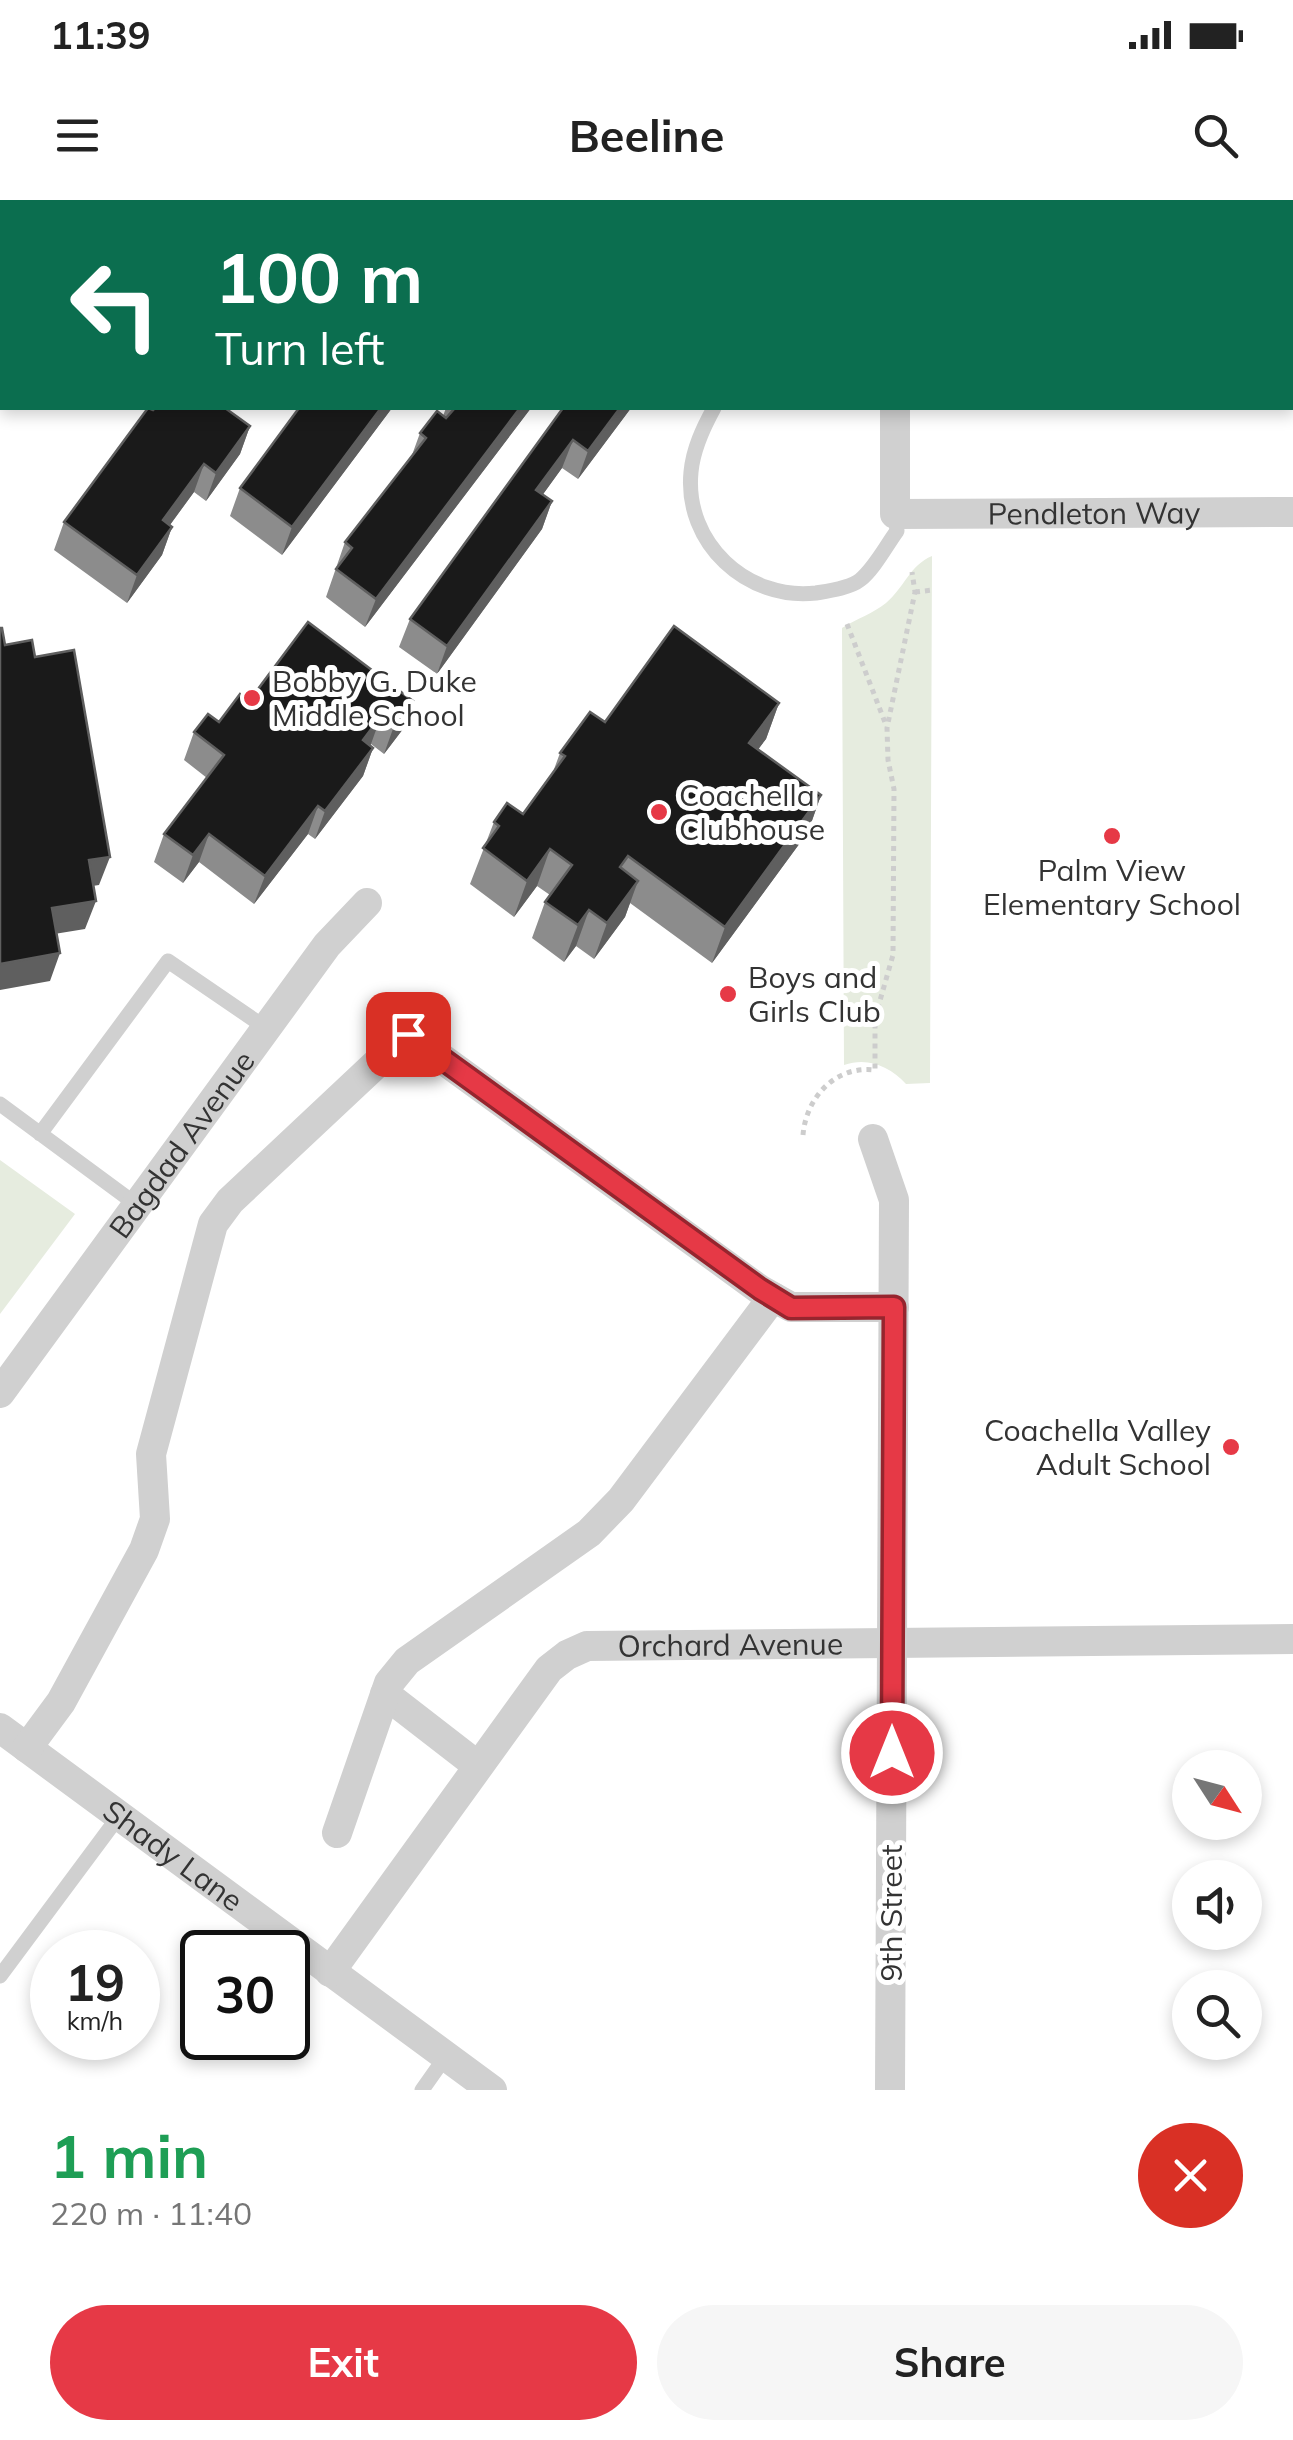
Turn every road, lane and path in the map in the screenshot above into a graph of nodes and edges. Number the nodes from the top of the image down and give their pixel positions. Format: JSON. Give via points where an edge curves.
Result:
{"nodes":[{"id":1,"x":713,"y":410,"type":"edge"},
{"id":2,"x":895,"y":410,"type":"edge"},
{"id":3,"x":1293,"y":512,"type":"edge"},
{"id":4,"x":896,"y":514,"type":"junction"},
{"id":5,"x":912,"y":572,"type":"dead end"},
{"id":6,"x":933,"y":590,"type":"dead end"},
{"id":7,"x":915,"y":592,"type":"junction"},
{"id":8,"x":847,"y":624,"type":"dead end"},
{"id":9,"x":888,"y":728,"type":"junction"},
{"id":10,"x":367,"y":903,"type":"dead end"},
{"id":11,"x":266,"y":1028,"type":"junction"},
{"id":12,"x":0,"y":1104,"type":"edge"},
{"id":13,"x":40,"y":1134,"type":"junction"},
{"id":14,"x":803,"y":1135,"type":"dead end"},
{"id":15,"x":874,"y":1138,"type":"dead end"},
{"id":16,"x":137,"y":1206,"type":"junction"},
{"id":17,"x":774,"y":1297,"type":"junction"},
{"id":18,"x":894,"y":1307,"type":"junction"},
{"id":19,"x":0,"y":1392,"type":"edge"},
{"id":20,"x":1293,"y":1639,"type":"edge"},
{"id":21,"x":892,"y":1641,"type":"junction"},
{"id":22,"x":384,"y":1694,"type":"junction"},
{"id":23,"x":0,"y":1728,"type":"edge"},
{"id":24,"x":27,"y":1748,"type":"junction"},
{"id":25,"x":478,"y":1766,"type":"junction"},
{"id":26,"x":119,"y":1816,"type":"junction"},
{"id":27,"x":337,"y":1833,"type":"dead end"},
{"id":28,"x":330,"y":1972,"type":"junction"},
{"id":29,"x":0,"y":1976,"type":"edge"},
{"id":30,"x":446,"y":2056,"type":"junction"},
{"id":31,"x":422,"y":2090,"type":"edge"},
{"id":32,"x":492,"y":2090,"type":"edge"},
{"id":33,"x":890,"y":2090,"type":"edge"}],
"edges":[{"from":1,"to":4,"type":"lane","via":[[700,432],[692,500],[711,546],[744,578],[780,594],[860,581],[896,531]]},
{"from":2,"to":4,"type":"street"},
{"from":3,"to":4,"type":"street","name":"Pendleton Way"},
{"from":5,"to":7,"type":"path"},
{"from":6,"to":7,"type":"path"},
{"from":7,"to":9,"type":"path"},
{"from":8,"to":9,"type":"path"},
{"from":9,"to":14,"type":"path","via":[[893,955],[875,1018],[875,1070],[853,1070],[822,1088]]},
{"from":10,"to":11,"type":"street","name":"Bagdad Avenue"},
{"from":11,"to":13,"type":"lane","via":[[168,961]]},
{"from":11,"to":16,"type":"street","name":"Bagdad Avenue"},
{"from":12,"to":13,"type":"lane"},
{"from":13,"to":16,"type":"lane"},
{"from":15,"to":18,"type":"street","name":"9th Street","via":[[894,1200]]},
{"from":16,"to":19,"type":"street","name":"Bagdad Avenue"},
{"from":17,"to":18,"type":"street","via":[[791,1308]]},
{"from":17,"to":22,"type":"street","via":[[600,1522],[406,1661]]},
{"from":17,"to":24,"type":"street","via":[[408,1034],[212,1224],[151,1454],[155,1519],[61,1702]]},
{"from":18,"to":21,"type":"street","name":"9th Street"},
{"from":20,"to":21,"type":"street","name":"Orchard Avenue"},
{"from":21,"to":25,"type":"street","name":"Orchard Avenue","via":[[586,1646],[549,1669]]},
{"from":21,"to":33,"type":"street","name":"9th Street"},
{"from":22,"to":25,"type":"street"},
{"from":22,"to":27,"type":"street"},
{"from":23,"to":24,"type":"street","name":"Shady Lane"},
{"from":24,"to":26,"type":"street","name":"Shady Lane"},
{"from":25,"to":28,"type":"street","name":"Orchard Avenue"},
{"from":26,"to":28,"type":"street","name":"Shady Lane"},
{"from":26,"to":29,"type":"lane"},
{"from":28,"to":30,"type":"street","name":"Shady Lane"},
{"from":30,"to":31,"type":"lane"},
{"from":30,"to":32,"type":"street","name":"Shady Lane"}]}
